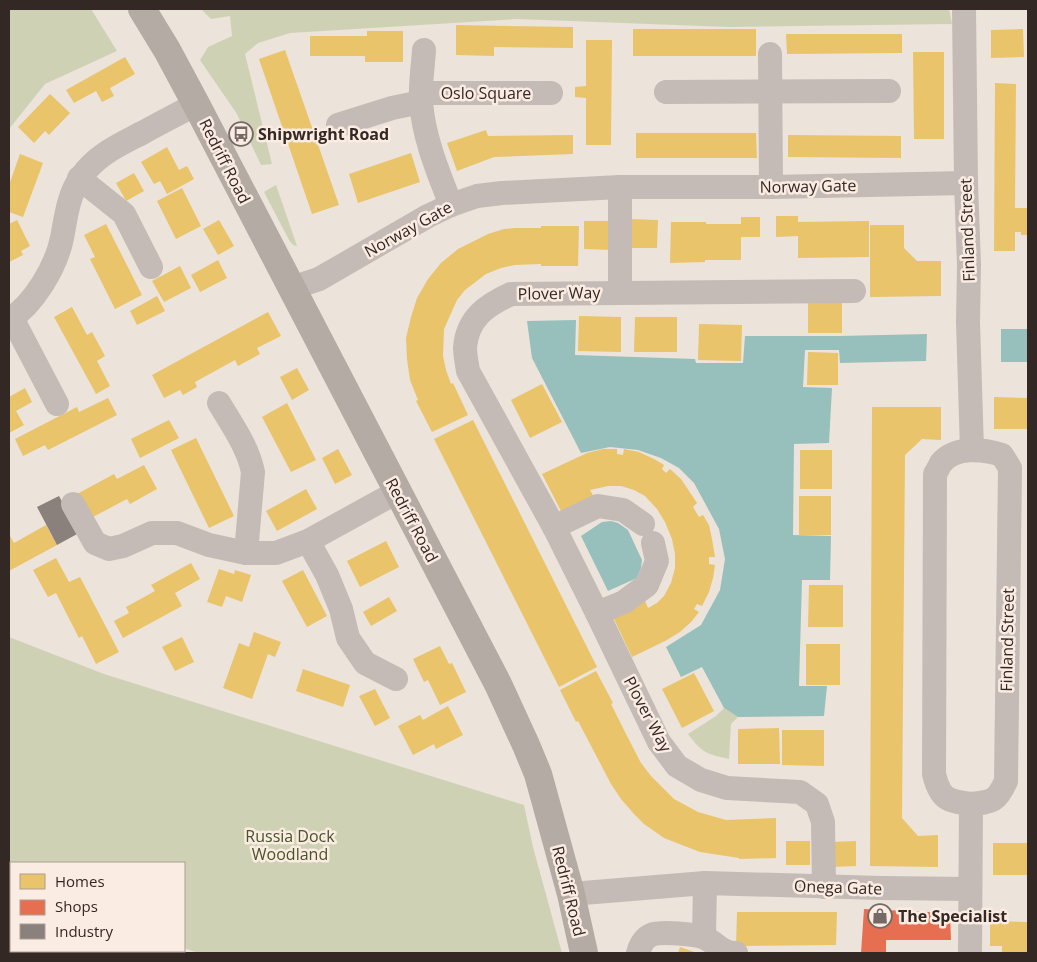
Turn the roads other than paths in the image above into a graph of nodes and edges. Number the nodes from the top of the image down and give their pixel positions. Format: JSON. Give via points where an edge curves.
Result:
{"nodes":[{"id":1,"x":142,"y":9,"type":"edge"},
{"id":2,"x":964,"y":9,"type":"edge"},
{"id":3,"x":424,"y":50,"type":"dead end"},
{"id":4,"x":770,"y":54,"type":"dead end"},
{"id":5,"x":889,"y":91,"type":"dead end"},
{"id":6,"x":666,"y":92,"type":"dead end"},
{"id":7,"x":770,"y":92,"type":"junction"},
{"id":8,"x":552,"y":93,"type":"dead end"},
{"id":9,"x":421,"y":98,"type":"junction"},
{"id":10,"x":196,"y":104,"type":"junction"},
{"id":11,"x":338,"y":125,"type":"dead end"},
{"id":12,"x":80,"y":178,"type":"junction"},
{"id":13,"x":966,"y":183,"type":"junction"},
{"id":14,"x":620,"y":187,"type":"junction"},
{"id":15,"x":770,"y":187,"type":"junction"},
{"id":16,"x":451,"y":205,"type":"junction"},
{"id":17,"x":151,"y":267,"type":"dead end"},
{"id":18,"x":292,"y":288,"type":"junction"},
{"id":19,"x":854,"y":291,"type":"dead end"},
{"id":20,"x":620,"y":292,"type":"junction"},
{"id":21,"x":10,"y":319,"type":"edge"},
{"id":22,"x":219,"y":403,"type":"dead end"},
{"id":23,"x":57,"y":404,"type":"dead end"},
{"id":24,"x":972,"y":450,"type":"junction"},
{"id":25,"x":397,"y":492,"type":"junction"},
{"id":26,"x":73,"y":504,"type":"dead end"},
{"id":27,"x":554,"y":527,"type":"junction"},
{"id":28,"x":308,"y":541,"type":"junction"},
{"id":29,"x":246,"y":553,"type":"junction"},
{"id":30,"x":597,"y":614,"type":"junction"},
{"id":31,"x":396,"y":679,"type":"dead end"},
{"id":32,"x":971,"y":804,"type":"junction"},
{"id":33,"x":705,"y":883,"type":"junction"},
{"id":34,"x":824,"y":887,"type":"junction"},
{"id":35,"x":970,"y":889,"type":"junction"},
{"id":36,"x":571,"y":894,"type":"junction"},
{"id":37,"x":704,"y":938,"type":"junction"},
{"id":38,"x":584,"y":953,"type":"edge"},
{"id":39,"x":638,"y":953,"type":"edge"},
{"id":40,"x":736,"y":953,"type":"edge"},
{"id":41,"x":970,"y":953,"type":"edge"}],
"edges":[{"from":1,"to":10,"type":"main road","name":"Redriff Road"},
{"from":2,"to":13,"type":"street","name":"Finland Street"},
{"from":3,"to":9,"type":"street","name":"Oslo Square"},
{"from":4,"to":7,"type":"street"},
{"from":5,"to":7,"type":"street"},
{"from":6,"to":7,"type":"street"},
{"from":7,"to":15,"type":"street"},
{"from":8,"to":9,"type":"street","name":"Oslo Square"},
{"from":9,"to":11,"type":"street","name":"Oslo Square"},
{"from":9,"to":16,"type":"street","name":"Oslo Square","via":[[426,133]]},
{"from":10,"to":12,"type":"street","via":[[108,152],[92,163]]},
{"from":10,"to":18,"type":"main road","name":"Redriff Road"},
{"from":12,"to":17,"type":"street","via":[[124,214]]},
{"from":12,"to":21,"type":"street","via":[[66,212],[55,261],[44,282]]},
{"from":13,"to":15,"type":"street","name":"Norway Gate"},
{"from":13,"to":24,"type":"street","name":"Finland Street"},
{"from":14,"to":15,"type":"street","name":"Norway Gate"},
{"from":14,"to":16,"type":"street","name":"Norway Gate","via":[[502,193],[477,196]]},
{"from":14,"to":20,"type":"street"},
{"from":16,"to":18,"type":"street","name":"Norway Gate","via":[[319,279]]},
{"from":18,"to":25,"type":"main road","name":"Redriff Road"},
{"from":19,"to":20,"type":"street","name":"Plover Way"},
{"from":20,"to":27,"type":"street","name":"Plover Way","via":[[511,294],[478,315],[468,330],[465,349],[468,372]]},
{"from":21,"to":23,"type":"street"},
{"from":22,"to":29,"type":"street","via":[[245,446],[253,472]]},
{"from":24,"to":32,"type":"street","name":"Finland Street","via":[[955,452],[935,474],[934,754],[937,787],[955,802]]},
{"from":24,"to":32,"type":"street","name":"Finland Street","via":[[1002,455],[1010,468],[1006,781],[999,795],[989,802]]},
{"from":25,"to":28,"type":"street"},
{"from":25,"to":36,"type":"main road","name":"Redriff Road","via":[[498,684],[526,745],[538,774]]},
{"from":26,"to":29,"type":"street","via":[[95,542],[108,549],[152,534],[177,533],[209,545]]},
{"from":27,"to":30,"type":"street","name":"Plover Way"},
{"from":27,"to":30,"type":"street","via":[[598,506],[623,510],[648,533],[657,561],[647,585],[624,602]]},
{"from":28,"to":29,"type":"street","via":[[276,553]]},
{"from":28,"to":31,"type":"street","via":[[327,574],[348,638],[365,663]]},
{"from":30,"to":34,"type":"street","name":"Plover Way","via":[[659,742],[677,766],[701,780],[727,788],[800,792],[817,804],[823,822]]},
{"from":32,"to":35,"type":"street"},
{"from":33,"to":34,"type":"street","name":"Onega Gate"},
{"from":33,"to":36,"type":"street","name":"Onega Gate"},
{"from":33,"to":37,"type":"street"},
{"from":34,"to":35,"type":"street","name":"Onega Gate"},
{"from":35,"to":41,"type":"street"},
{"from":36,"to":38,"type":"main road","name":"Redriff Road"},
{"from":37,"to":39,"type":"street","via":[[668,933],[651,935],[640,945]]},
{"from":37,"to":40,"type":"street","via":[[728,953]]}]}
